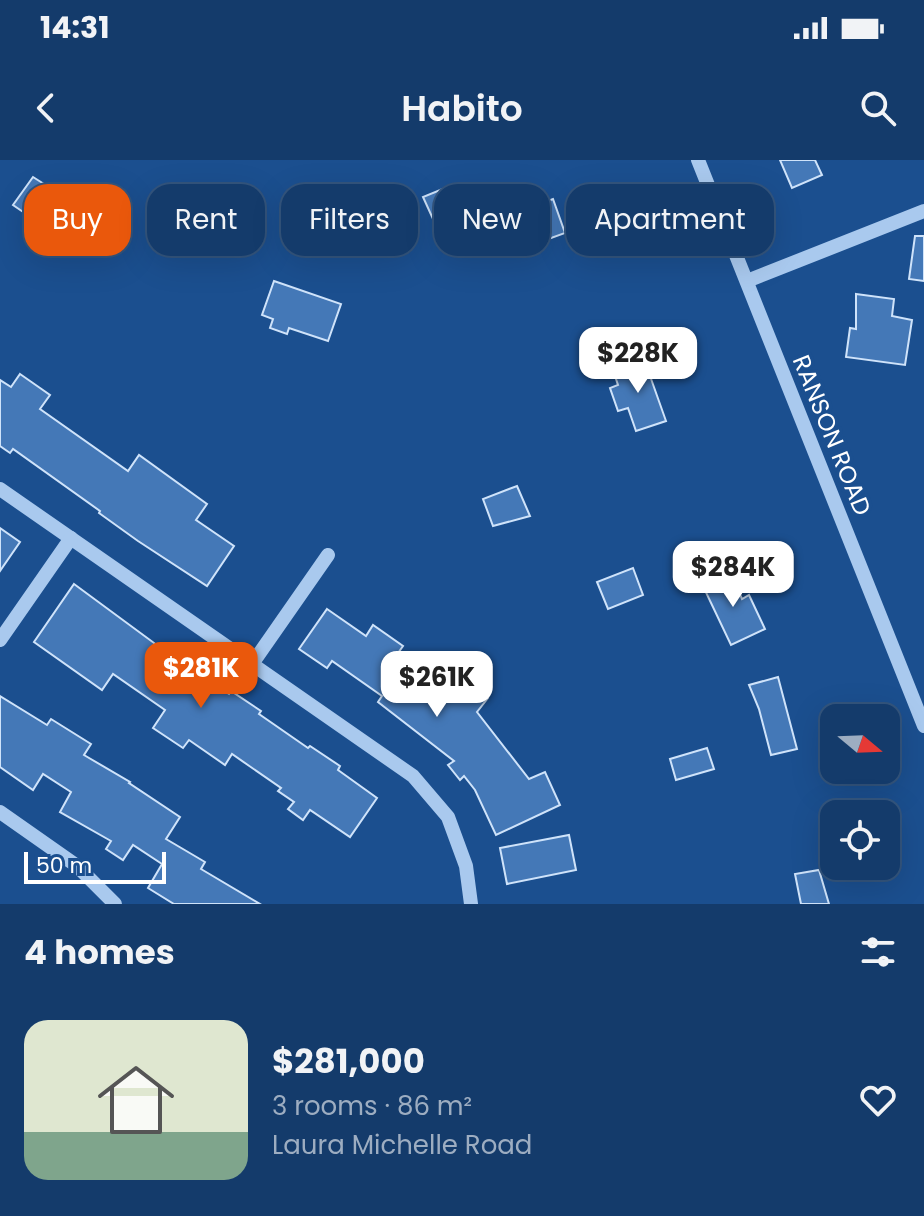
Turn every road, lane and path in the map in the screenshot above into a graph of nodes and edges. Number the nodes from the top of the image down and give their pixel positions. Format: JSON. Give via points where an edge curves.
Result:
{"nodes":[{"id":1,"x":698,"y":160,"type":"edge"},
{"id":2,"x":924,"y":211,"type":"edge"},
{"id":3,"x":747,"y":281,"type":"junction"},
{"id":4,"x":0,"y":489,"type":"edge"},
{"id":5,"x":71,"y":538,"type":"junction"},
{"id":6,"x":328,"y":555,"type":"dead end"},
{"id":7,"x":0,"y":640,"type":"edge"},
{"id":8,"x":252,"y":664,"type":"junction"},
{"id":9,"x":924,"y":726,"type":"edge"},
{"id":10,"x":0,"y":812,"type":"edge"},
{"id":11,"x":115,"y":904,"type":"edge"},
{"id":12,"x":471,"y":904,"type":"edge"}],
"edges":[{"from":1,"to":3,"type":"street","name":"RANSON ROAD"},
{"from":2,"to":3,"type":"street"},
{"from":3,"to":9,"type":"street","name":"RANSON ROAD"},
{"from":4,"to":5,"type":"street"},
{"from":5,"to":7,"type":"street"},
{"from":5,"to":8,"type":"street"},
{"from":6,"to":8,"type":"street"},
{"from":8,"to":12,"type":"street","via":[[413,776],[448,817],[466,866]]},
{"from":10,"to":11,"type":"street","via":[[77,866]]}]}
